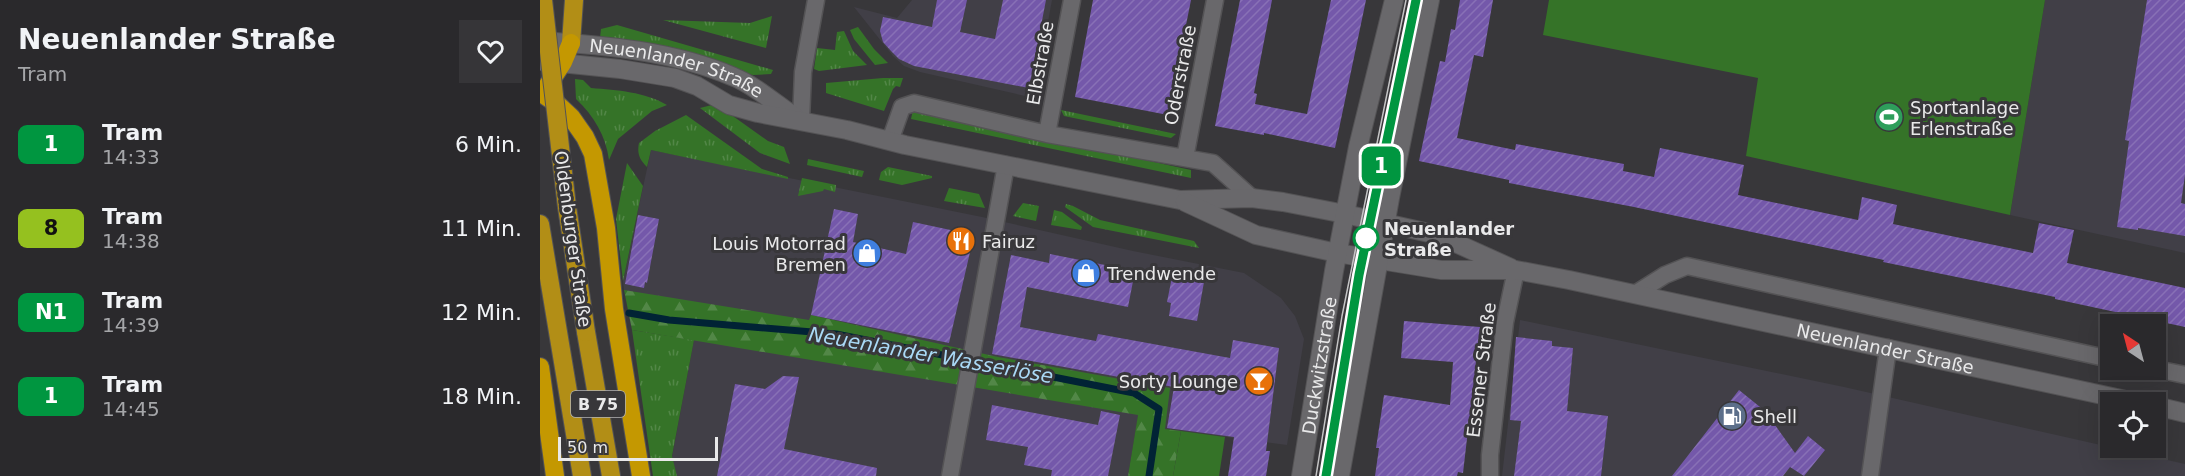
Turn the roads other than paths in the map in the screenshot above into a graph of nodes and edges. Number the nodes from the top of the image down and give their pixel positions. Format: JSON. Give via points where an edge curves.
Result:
{"nodes":[{"id":1,"x":543,"y":0,"type":"edge"},
{"id":2,"x":574,"y":0,"type":"edge"},
{"id":3,"x":816,"y":0,"type":"edge"},
{"id":4,"x":1072,"y":0,"type":"edge"},
{"id":5,"x":1215,"y":0,"type":"edge"},
{"id":6,"x":1394,"y":0,"type":"edge"},
{"id":7,"x":1430,"y":0,"type":"edge"},
{"id":8,"x":540,"y":41,"type":"edge"},
{"id":9,"x":571,"y":43,"type":"junction"},
{"id":10,"x":540,"y":61,"type":"edge"},
{"id":11,"x":563,"y":62,"type":"junction"},
{"id":12,"x":541,"y":94,"type":"edge"},
{"id":13,"x":801,"y":120,"type":"junction"},
{"id":14,"x":1047,"y":134,"type":"junction"},
{"id":15,"x":890,"y":141,"type":"junction"},
{"id":16,"x":1185,"y":158,"type":"junction"},
{"id":17,"x":1006,"y":165,"type":"junction"},
{"id":18,"x":1252,"y":198,"type":"junction"},
{"id":19,"x":1180,"y":200,"type":"junction"},
{"id":20,"x":1345,"y":214,"type":"junction"},
{"id":21,"x":1385,"y":223,"type":"junction"},
{"id":22,"x":540,"y":224,"type":"edge"},
{"id":23,"x":1337,"y":253,"type":"junction"},
{"id":24,"x":1378,"y":260,"type":"junction"},
{"id":25,"x":1516,"y":270,"type":"junction"},
{"id":26,"x":1635,"y":294,"type":"junction"},
{"id":27,"x":1888,"y":348,"type":"junction"},
{"id":28,"x":2100,"y":357,"type":"edge"},
{"id":29,"x":2166,"y":371,"type":"edge"},
{"id":30,"x":540,"y":372,"type":"edge"},
{"id":31,"x":2185,"y":375,"type":"edge"},
{"id":32,"x":2100,"y":394,"type":"edge"},
{"id":33,"x":2166,"y":408,"type":"edge"},
{"id":34,"x":2185,"y":413,"type":"edge"},
{"id":35,"x":555,"y":476,"type":"edge"},
{"id":36,"x":582,"y":476,"type":"edge"},
{"id":37,"x":611,"y":476,"type":"edge"},
{"id":38,"x":641,"y":476,"type":"edge"},
{"id":39,"x":950,"y":476,"type":"edge"},
{"id":40,"x":1301,"y":476,"type":"edge"},
{"id":41,"x":1341,"y":476,"type":"edge"},
{"id":42,"x":1490,"y":476,"type":"edge"},
{"id":43,"x":1870,"y":476,"type":"edge"}],
"edges":[{"from":1,"to":37,"type":"highway","name":"Oldenburger Straße","number":"B 75","bridge":true,"via":[[567,207]]},
{"from":2,"to":9,"type":"highway"},
{"from":3,"to":13,"type":"street","via":[[803,72]]},
{"from":4,"to":14,"type":"street","name":"Elbstraße"},
{"from":5,"to":16,"type":"street","name":"Oderstraße"},
{"from":6,"to":20,"type":"main road","name":"Duckwitzstraße"},
{"from":7,"to":21,"type":"main road"},
{"from":8,"to":9,"type":"main road","name":"Neuenlander Straße"},
{"from":9,"to":11,"type":"highway"},
{"from":9,"to":13,"type":"main road","name":"Neuenlander Straße","via":[[650,53],[735,77]]},
{"from":10,"to":11,"type":"main road","name":"Neuenlander Straße"},
{"from":11,"to":12,"type":"highway"},
{"from":11,"to":13,"type":"main road","name":"Neuenlander Straße","via":[[675,78],[729,105]]},
{"from":12,"to":38,"type":"highway","via":[[571,117],[593,154]]},
{"from":13,"to":15,"type":"main road","name":"Neuenlander Straße"},
{"from":14,"to":15,"type":"street","via":[[915,103],[902,107]]},
{"from":14,"to":16,"type":"street"},
{"from":15,"to":17,"type":"main road","name":"Neuenlander Straße"},
{"from":16,"to":18,"type":"street","via":[[1213,163]]},
{"from":17,"to":19,"type":"main road","name":"Neuenlander Straße"},
{"from":17,"to":39,"type":"street"},
{"from":18,"to":19,"type":"main road","name":"Neuenlander Straße"},
{"from":18,"to":20,"type":"main road","name":"Neuenlander Straße"},
{"from":19,"to":23,"type":"main road","name":"Neuenlander Straße","via":[[1256,235]]},
{"from":20,"to":21,"type":"main road","name":"Neuenlander Straße"},
{"from":20,"to":23,"type":"main road","name":"Duckwitzstraße"},
{"from":21,"to":24,"type":"main road"},
{"from":21,"to":25,"type":"main road","name":"Neuenlander Straße","via":[[1438,235]]},
{"from":22,"to":36,"type":"highway","name":"Oldenburger Straße","number":"B 75"},
{"from":23,"to":24,"type":"main road","name":"Neuenlander Straße"},
{"from":23,"to":40,"type":"main road","name":"Duckwitzstraße"},
{"from":24,"to":25,"type":"main road","name":"Neuenlander Straße","via":[[1441,270]]},
{"from":24,"to":41,"type":"main road"},
{"from":25,"to":26,"type":"main road","name":"Neuenlander Straße"},
{"from":25,"to":42,"type":"street","name":"Essener Straße","via":[[1505,322]]},
{"from":26,"to":27,"type":"main road","name":"Neuenlander Straße"},
{"from":26,"to":28,"type":"street","name":"Neuenlander Straße","via":[[1687,266]]},
{"from":27,"to":32,"type":"main road","name":"Neuenlander Straße"},
{"from":27,"to":43,"type":"street"},
{"from":29,"to":31,"type":"street"},
{"from":30,"to":35,"type":"highway"},
{"from":33,"to":34,"type":"main road"}]}
